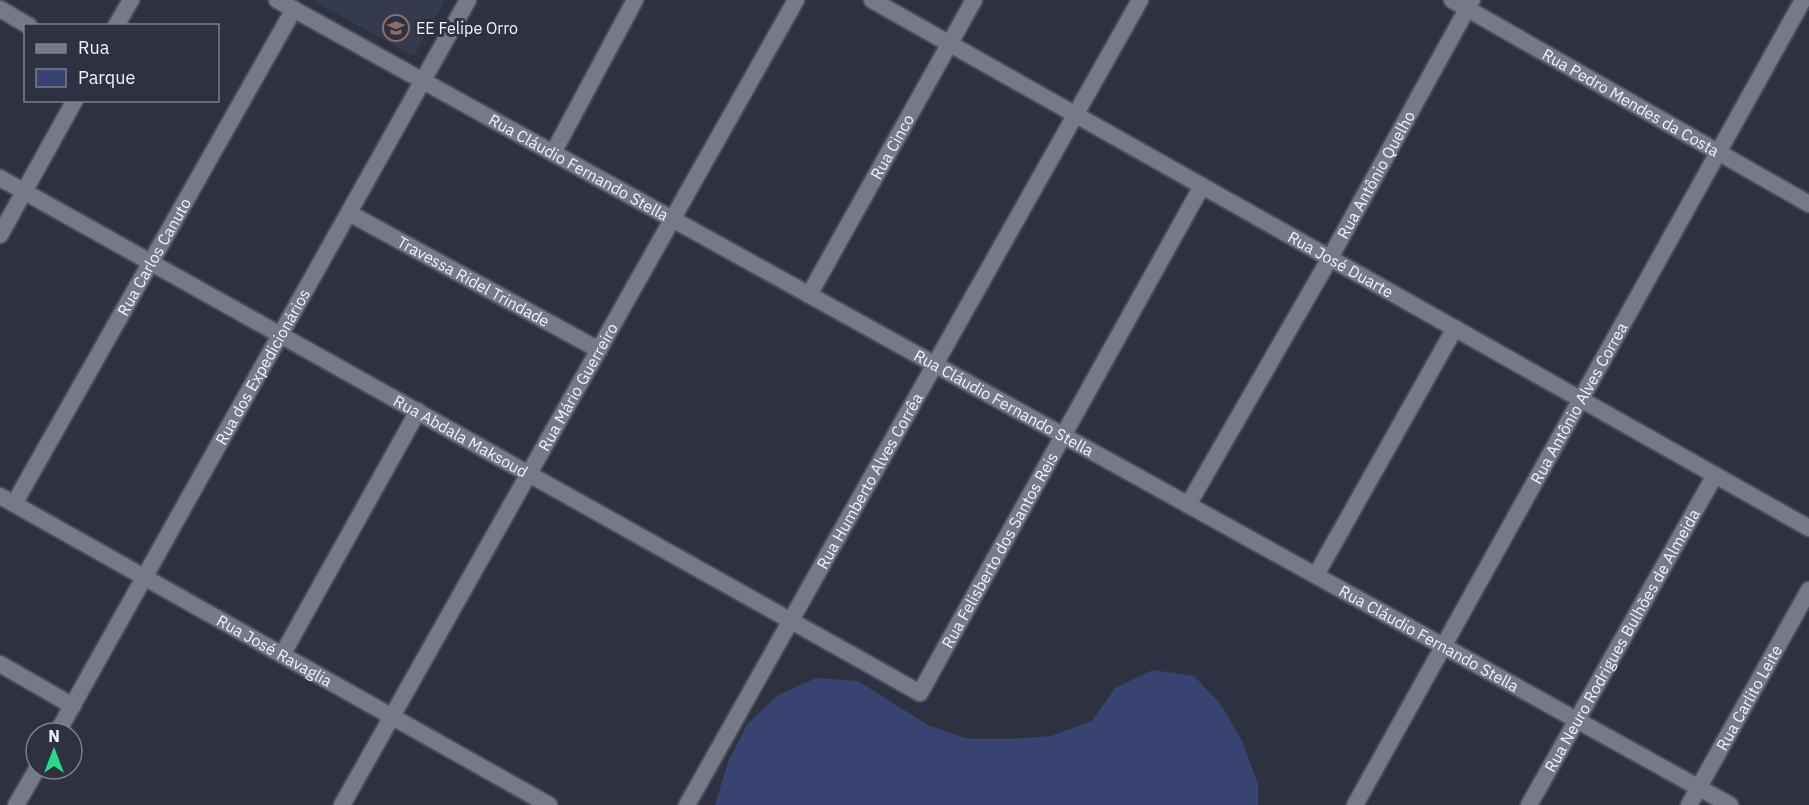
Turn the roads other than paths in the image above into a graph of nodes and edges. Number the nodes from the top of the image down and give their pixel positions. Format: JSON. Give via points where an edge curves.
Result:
{"nodes":[{"id":1,"x":131,"y":0,"type":"edge"},
{"id":2,"x":277,"y":0,"type":"edge"},
{"id":3,"x":468,"y":0,"type":"edge"},
{"id":4,"x":635,"y":0,"type":"edge"},
{"id":5,"x":796,"y":0,"type":"edge"},
{"id":6,"x":872,"y":0,"type":"edge"},
{"id":7,"x":974,"y":0,"type":"edge"},
{"id":8,"x":1140,"y":0,"type":"edge"},
{"id":9,"x":1452,"y":0,"type":"edge"},
{"id":10,"x":1803,"y":0,"type":"edge"},
{"id":11,"x":1470,"y":4,"type":"edge"},
{"id":12,"x":0,"y":9,"type":"edge"},
{"id":13,"x":294,"y":9,"type":"junction"},
{"id":14,"x":26,"y":24,"type":"edge"},
{"id":15,"x":118,"y":24,"type":"edge"},
{"id":16,"x":950,"y":44,"type":"junction"},
{"id":17,"x":423,"y":81,"type":"junction"},
{"id":18,"x":74,"y":102,"type":"edge"},
{"id":19,"x":1076,"y":115,"type":"junction"},
{"id":20,"x":1718,"y":152,"type":"junction"},
{"id":21,"x":553,"y":153,"type":"junction"},
{"id":22,"x":0,"y":177,"type":"edge"},
{"id":23,"x":1202,"y":186,"type":"junction"},
{"id":24,"x":24,"y":191,"type":"junction"},
{"id":25,"x":1809,"y":204,"type":"edge"},
{"id":26,"x":349,"y":213,"type":"junction"},
{"id":27,"x":673,"y":219,"type":"junction"},
{"id":28,"x":0,"y":235,"type":"edge"},
{"id":29,"x":1330,"y":258,"type":"junction"},
{"id":30,"x":151,"y":262,"type":"junction"},
{"id":31,"x":809,"y":295,"type":"junction"},
{"id":32,"x":1455,"y":328,"type":"junction"},
{"id":33,"x":281,"y":335,"type":"junction"},
{"id":34,"x":599,"y":350,"type":"junction"},
{"id":35,"x":935,"y":364,"type":"junction"},
{"id":36,"x":1581,"y":399,"type":"junction"},
{"id":37,"x":418,"y":411,"type":"junction"},
{"id":38,"x":1062,"y":435,"type":"junction"},
{"id":39,"x":529,"y":474,"type":"junction"},
{"id":40,"x":1715,"y":475,"type":"junction"},
{"id":41,"x":7,"y":500,"type":"edge"},
{"id":42,"x":1188,"y":505,"type":"junction"},
{"id":43,"x":1809,"y":528,"type":"edge"},
{"id":44,"x":1316,"y":575,"type":"junction"},
{"id":45,"x":146,"y":578,"type":"junction"},
{"id":46,"x":1809,"y":590,"type":"edge"},
{"id":47,"x":790,"y":620,"type":"junction"},
{"id":48,"x":1443,"y":646,"type":"junction"},
{"id":49,"x":282,"y":655,"type":"junction"},
{"id":50,"x":0,"y":664,"type":"edge"},
{"id":51,"x":920,"y":693,"type":"joint"},
{"id":52,"x":73,"y":706,"type":"junction"},
{"id":53,"x":392,"y":717,"type":"junction"},
{"id":54,"x":1577,"y":720,"type":"junction"},
{"id":55,"x":64,"y":721,"type":"edge"},
{"id":56,"x":30,"y":781,"type":"edge"},
{"id":57,"x":1698,"y":788,"type":"junction"},
{"id":58,"x":522,"y":799,"type":"edge"},
{"id":59,"x":16,"y":805,"type":"edge"},
{"id":60,"x":342,"y":805,"type":"edge"},
{"id":61,"x":549,"y":805,"type":"edge"},
{"id":62,"x":687,"y":805,"type":"edge"},
{"id":63,"x":1355,"y":805,"type":"edge"},
{"id":64,"x":1529,"y":805,"type":"edge"},
{"id":65,"x":1689,"y":805,"type":"edge"},
{"id":66,"x":1730,"y":805,"type":"edge"}],
"edges":[{"from":1,"to":15,"type":"street"},
{"from":2,"to":13,"type":"street","name":"Rua Cláudio Fernando Stella"},
{"from":3,"to":17,"type":"street","name":"Rua dos Expedicionários"},
{"from":4,"to":21,"type":"street"},
{"from":5,"to":27,"type":"street","name":"Rua Mário Guerreiro"},
{"from":6,"to":16,"type":"street","name":"Rua José Duarte"},
{"from":7,"to":16,"type":"street","name":"Rua Cinco"},
{"from":8,"to":19,"type":"street","name":"Rua Humberto Alves Corrêa"},
{"from":9,"to":11,"type":"street","name":"Rua Pedro Mendes da Costa"},
{"from":10,"to":20,"type":"street","name":"Rua Antônio Alves Correa"},
{"from":11,"to":20,"type":"street","name":"Rua Pedro Mendes da Costa"},
{"from":11,"to":29,"type":"street","name":"Rua Antônio Quelho"},
{"from":12,"to":14,"type":"street"},
{"from":13,"to":17,"type":"street","name":"Rua Cláudio Fernando Stella"},
{"from":13,"to":30,"type":"street","name":"Rua Carlos Canuto"},
{"from":16,"to":19,"type":"street","name":"Rua José Duarte"},
{"from":16,"to":31,"type":"street","name":"Rua Cinco"},
{"from":17,"to":21,"type":"street","name":"Rua Cláudio Fernando Stella"},
{"from":17,"to":26,"type":"street","name":"Rua dos Expedicionários"},
{"from":18,"to":24,"type":"street"},
{"from":19,"to":23,"type":"street","name":"Rua José Duarte"},
{"from":19,"to":35,"type":"street","name":"Rua Humberto Alves Corrêa"},
{"from":20,"to":25,"type":"street","name":"Rua Pedro Mendes da Costa"},
{"from":20,"to":36,"type":"street","name":"Rua Antônio Alves Correa"},
{"from":21,"to":27,"type":"street","name":"Rua Cláudio Fernando Stella"},
{"from":22,"to":24,"type":"street","name":"Rua Abdala Maksoud"},
{"from":23,"to":29,"type":"street","name":"Rua José Duarte"},
{"from":23,"to":38,"type":"street","name":"Rua Felisberto dos Santos Reis"},
{"from":24,"to":28,"type":"street"},
{"from":24,"to":30,"type":"street","name":"Rua Abdala Maksoud"},
{"from":26,"to":33,"type":"street","name":"Rua dos Expedicionários"},
{"from":26,"to":34,"type":"street","name":"Travessa Ridel Trindade"},
{"from":27,"to":31,"type":"street","name":"Rua Cláudio Fernando Stella"},
{"from":27,"to":34,"type":"street","name":"Rua Mário Guerreiro"},
{"from":29,"to":32,"type":"street","name":"Rua José Duarte"},
{"from":29,"to":42,"type":"street","name":"Rua Antônio Quelho"},
{"from":30,"to":33,"type":"street","name":"Rua Abdala Maksoud"},
{"from":30,"to":41,"type":"street","name":"Rua Carlos Canuto"},
{"from":31,"to":35,"type":"street","name":"Rua Cláudio Fernando Stella"},
{"from":32,"to":36,"type":"street","name":"Rua José Duarte"},
{"from":32,"to":44,"type":"street"},
{"from":33,"to":37,"type":"street","name":"Rua Abdala Maksoud"},
{"from":33,"to":45,"type":"street","name":"Rua dos Expedicionários"},
{"from":34,"to":39,"type":"street","name":"Rua Mário Guerreiro"},
{"from":35,"to":38,"type":"street","name":"Rua Cláudio Fernando Stella"},
{"from":35,"to":47,"type":"street","name":"Rua Humberto Alves Corrêa"},
{"from":36,"to":40,"type":"street","name":"Rua José Duarte"},
{"from":36,"to":48,"type":"street","name":"Rua Antônio Alves Correa"},
{"from":37,"to":39,"type":"street","name":"Rua Abdala Maksoud"},
{"from":37,"to":49,"type":"street"},
{"from":38,"to":42,"type":"street","name":"Rua Cláudio Fernando Stella"},
{"from":38,"to":51,"type":"street","name":"Rua Felisberto dos Santos Reis"},
{"from":39,"to":47,"type":"street","name":"Rua Abdala Maksoud"},
{"from":39,"to":53,"type":"street","name":"Rua Mário Guerreiro"},
{"from":40,"to":43,"type":"street","name":"Rua José Duarte"},
{"from":40,"to":54,"type":"street","name":"Rua Neuro Rodrigues Bulhões de Almeida"},
{"from":41,"to":45,"type":"street","name":"Rua José Ravaglia"},
{"from":42,"to":44,"type":"street","name":"Rua Cláudio Fernando Stella"},
{"from":44,"to":48,"type":"street","name":"Rua Cláudio Fernando Stella"},
{"from":45,"to":49,"type":"street","name":"Rua José Ravaglia"},
{"from":45,"to":52,"type":"street","name":"Rua dos Expedicionários"},
{"from":46,"to":57,"type":"street","name":"Rua Carlito Leite"},
{"from":47,"to":51,"type":"street","name":"Rua Abdala Maksoud"},
{"from":47,"to":62,"type":"street","name":"Rua Humberto Alves Corrêa"},
{"from":48,"to":54,"type":"street","name":"Rua Cláudio Fernando Stella"},
{"from":48,"to":63,"type":"street","name":"Rua Antônio Alves Correa"},
{"from":49,"to":53,"type":"street","name":"Rua José Ravaglia"},
{"from":50,"to":52,"type":"street"},
{"from":52,"to":55,"type":"street","name":"Rua dos Expedicionários"},
{"from":53,"to":58,"type":"street","name":"Rua José Ravaglia"},
{"from":53,"to":60,"type":"street","name":"Rua Mário Guerreiro"},
{"from":54,"to":57,"type":"street","name":"Rua Cláudio Fernando Stella"},
{"from":54,"to":64,"type":"street","name":"Rua Neuro Rodrigues Bulhões de Almeida"},
{"from":56,"to":59,"type":"street"},
{"from":57,"to":65,"type":"street","name":"Rua Carlito Leite"},
{"from":57,"to":66,"type":"street","name":"Rua Cláudio Fernando Stella"},
{"from":58,"to":61,"type":"street","name":"Rua José Ravaglia"}]}
